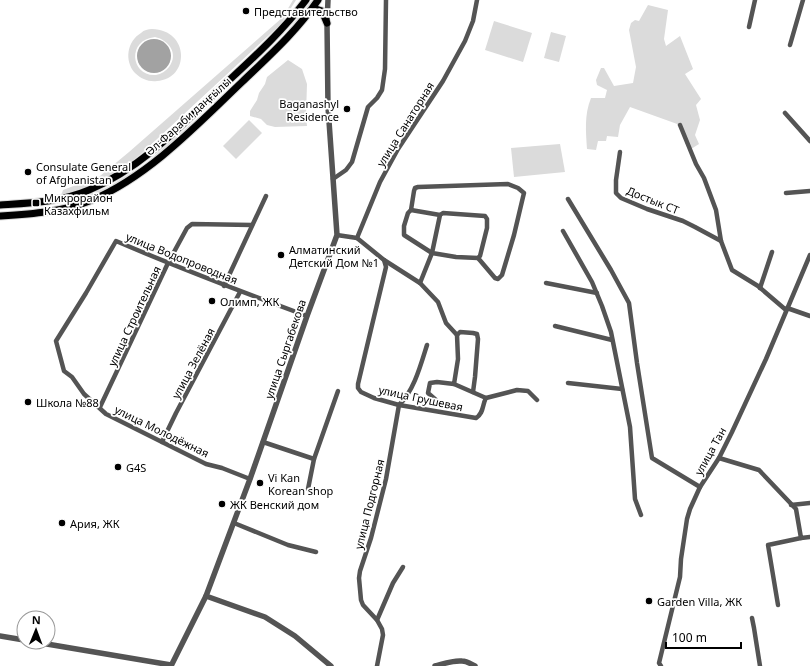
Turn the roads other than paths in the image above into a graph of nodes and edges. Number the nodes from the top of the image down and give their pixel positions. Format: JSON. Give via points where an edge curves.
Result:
{"nodes":[{"id":1,"x":306,"y":0,"type":"edge"},
{"id":2,"x":318,"y":0,"type":"edge"},
{"id":3,"x":328,"y":0,"type":"edge"},
{"id":4,"x":386,"y":0,"type":"edge"},
{"id":5,"x":477,"y":0,"type":"edge"},
{"id":6,"x":755,"y":0,"type":"edge"},
{"id":7,"x":803,"y":0,"type":"edge"},
{"id":8,"x":310,"y":11,"type":"junction"},
{"id":9,"x":327,"y":23,"type":"junction"},
{"id":10,"x":749,"y":27,"type":"dead end"},
{"id":11,"x":790,"y":45,"type":"dead end"},
{"id":12,"x":785,"y":113,"type":"dead end"},
{"id":13,"x":680,"y":125,"type":"dead end"},
{"id":14,"x":810,"y":141,"type":"edge"},
{"id":15,"x":620,"y":152,"type":"dead end"},
{"id":16,"x":333,"y":179,"type":"junction"},
{"id":17,"x":810,"y":191,"type":"edge"},
{"id":18,"x":786,"y":193,"type":"dead end"},
{"id":19,"x":266,"y":196,"type":"dead end"},
{"id":20,"x":568,"y":199,"type":"dead end"},
{"id":21,"x":0,"y":205,"type":"edge"},
{"id":22,"x":411,"y":210,"type":"junction"},
{"id":23,"x":440,"y":215,"type":"junction"},
{"id":24,"x":0,"y":216,"type":"edge"},
{"id":25,"x":252,"y":225,"type":"junction"},
{"id":26,"x":563,"y":231,"type":"dead end"},
{"id":27,"x":337,"y":235,"type":"junction"},
{"id":28,"x":357,"y":238,"type":"junction"},
{"id":29,"x":721,"y":242,"type":"junction"},
{"id":30,"x":432,"y":252,"type":"junction"},
{"id":31,"x":772,"y":252,"type":"dead end"},
{"id":32,"x":810,"y":256,"type":"edge"},
{"id":33,"x":478,"y":258,"type":"junction"},
{"id":34,"x":384,"y":260,"type":"junction"},
{"id":35,"x":168,"y":263,"type":"junction"},
{"id":36,"x":420,"y":283,"type":"junction"},
{"id":37,"x":546,"y":283,"type":"dead end"},
{"id":38,"x":224,"y":286,"type":"junction"},
{"id":39,"x":760,"y":288,"type":"junction"},
{"id":40,"x":240,"y":292,"type":"junction"},
{"id":41,"x":597,"y":293,"type":"junction"},
{"id":42,"x":787,"y":309,"type":"junction"},
{"id":43,"x":307,"y":316,"type":"junction"},
{"id":44,"x":810,"y":316,"type":"edge"},
{"id":45,"x":555,"y":326,"type":"dead end"},
{"id":46,"x":457,"y":335,"type":"junction"},
{"id":47,"x":612,"y":340,"type":"junction"},
{"id":48,"x":56,"y":341,"type":"joint"},
{"id":49,"x":427,"y":345,"type":"dead end"},
{"id":50,"x":568,"y":382,"type":"dead end"},
{"id":51,"x":454,"y":384,"type":"junction"},
{"id":52,"x":622,"y":389,"type":"junction"},
{"id":53,"x":338,"y":391,"type":"dead end"},
{"id":54,"x":473,"y":392,"type":"junction"},
{"id":55,"x":486,"y":398,"type":"junction"},
{"id":56,"x":436,"y":400,"type":"dead end"},
{"id":57,"x":537,"y":400,"type":"dead end"},
{"id":58,"x":399,"y":405,"type":"junction"},
{"id":59,"x":100,"y":407,"type":"junction"},
{"id":60,"x":162,"y":442,"type":"junction"},
{"id":61,"x":263,"y":442,"type":"junction"},
{"id":62,"x":719,"y":458,"type":"junction"},
{"id":63,"x":314,"y":459,"type":"junction"},
{"id":64,"x":250,"y":478,"type":"junction"},
{"id":65,"x":700,"y":487,"type":"junction"},
{"id":66,"x":308,"y":489,"type":"dead end"},
{"id":67,"x":810,"y":503,"type":"edge"},
{"id":68,"x":791,"y":504,"type":"junction"},
{"id":69,"x":641,"y":515,"type":"dead end"},
{"id":70,"x":234,"y":523,"type":"junction"},
{"id":71,"x":810,"y":537,"type":"edge"},
{"id":72,"x":801,"y":538,"type":"junction"},
{"id":73,"x":316,"y":552,"type":"dead end"},
{"id":74,"x":403,"y":567,"type":"dead end"},
{"id":75,"x":206,"y":596,"type":"junction"},
{"id":76,"x":778,"y":605,"type":"dead end"},
{"id":77,"x":752,"y":618,"type":"dead end"},
{"id":78,"x":378,"y":620,"type":"junction"},
{"id":79,"x":0,"y":636,"type":"edge"},
{"id":80,"x":16,"y":639,"type":"edge"},
{"id":81,"x":56,"y":646,"type":"edge"},
{"id":82,"x":171,"y":665,"type":"edge"},
{"id":83,"x":331,"y":666,"type":"edge"},
{"id":84,"x":376,"y":666,"type":"edge"},
{"id":85,"x":435,"y":666,"type":"edge"},
{"id":86,"x":475,"y":666,"type":"edge"},
{"id":87,"x":661,"y":666,"type":"edge"},
{"id":88,"x":760,"y":666,"type":"edge"}],
"edges":[{"from":1,"to":21,"type":"main road","via":[[269,42],[186,122],[153,151],[123,172],[89,191],[65,198]]},
{"from":2,"to":8,"type":"main road","name":"Әл-Фараби даңғылы"},
{"from":3,"to":9,"type":"street","name":"улица Сыргабекова"},
{"from":4,"to":16,"type":"street","via":[[385,69],[382,90],[368,107],[352,162]]},
{"from":5,"to":28,"type":"street","name":"улица Санаторная","via":[[473,21],[465,41],[443,81],[398,149],[380,182]]},
{"from":6,"to":10,"type":"street"},
{"from":7,"to":11,"type":"street"},
{"from":8,"to":9,"type":"main road","via":[[322,11]]},
{"from":8,"to":24,"type":"main road","name":"Әл-Фараби даңғылы","via":[[280,45],[218,105],[141,172],[93,200],[77,205],[54,211]]},
{"from":9,"to":16,"type":"street","name":"улица Сыргабекова","via":[[328,107]]},
{"from":12,"to":14,"type":"street"},
{"from":13,"to":29,"type":"street","via":[[716,210]]},
{"from":15,"to":29,"type":"street","name":"Достык СТ","via":[[616,193],[621,198],[689,224]]},
{"from":16,"to":27,"type":"street","name":"улица Сыргабекова"},
{"from":17,"to":18,"type":"street"},
{"from":19,"to":25,"type":"street"},
{"from":20,"to":65,"type":"street","via":[[629,303],[652,458]]},
{"from":22,"to":23,"type":"street"},
{"from":22,"to":30,"type":"street","via":[[404,226],[404,235]]},
{"from":22,"to":33,"type":"street","via":[[414,191],[418,187],[508,184],[518,188],[524,193],[502,275],[495,278]]},
{"from":23,"to":30,"type":"street"},
{"from":23,"to":33,"type":"street","via":[[443,213],[485,216],[487,228]]},
{"from":25,"to":35,"type":"street","name":"улица Строительная","via":[[192,224],[187,228]]},
{"from":25,"to":38,"type":"street"},
{"from":26,"to":41,"type":"street"},
{"from":27,"to":28,"type":"street"},
{"from":27,"to":43,"type":"street","name":"улица Сыргабекова"},
{"from":28,"to":34,"type":"street"},
{"from":29,"to":39,"type":"street","via":[[732,270]]},
{"from":30,"to":33,"type":"street"},
{"from":30,"to":36,"type":"street"},
{"from":31,"to":39,"type":"street"},
{"from":32,"to":42,"type":"street","name":"улица Тан"},
{"from":34,"to":36,"type":"street"},
{"from":34,"to":58,"type":"street","name":"улица Грушевая","via":[[386,267],[358,388],[374,398]]},
{"from":35,"to":38,"type":"street","name":"улица Водопроводная"},
{"from":35,"to":48,"type":"street","name":"улица Водопроводная","via":[[116,241]]},
{"from":35,"to":59,"type":"street","name":"улица Строительная"},
{"from":36,"to":46,"type":"street","via":[[438,302],[446,323]]},
{"from":37,"to":41,"type":"street"},
{"from":38,"to":40,"type":"street","name":"улица Водопроводная"},
{"from":39,"to":42,"type":"street"},
{"from":40,"to":43,"type":"street","name":"улица Водопроводная"},
{"from":40,"to":60,"type":"street","name":"улица Зелёная"},
{"from":41,"to":47,"type":"street"},
{"from":42,"to":44,"type":"street"},
{"from":42,"to":62,"type":"street","name":"улица Тан"},
{"from":43,"to":61,"type":"street","name":"улица Сыргабекова"},
{"from":45,"to":47,"type":"street"},
{"from":46,"to":51,"type":"street","via":[[458,359]]},
{"from":46,"to":54,"type":"street","via":[[460,332],[477,334]]},
{"from":47,"to":52,"type":"street"},
{"from":48,"to":59,"type":"street","name":"улица Молодёжная","via":[[64,371],[72,377],[84,394]]},
{"from":49,"to":58,"type":"street","name":"улица Подгорная","via":[[410,390]]},
{"from":50,"to":52,"type":"street"},
{"from":51,"to":54,"type":"street"},
{"from":51,"to":56,"type":"street","via":[[430,383],[428,393]]},
{"from":52,"to":69,"type":"street","via":[[630,427],[635,498]]},
{"from":53,"to":63,"type":"street"},
{"from":54,"to":55,"type":"street"},
{"from":55,"to":57,"type":"street","via":[[517,390],[528,391]]},
{"from":55,"to":58,"type":"street","name":"улица Грушевая","via":[[482,413],[476,418]]},
{"from":58,"to":78,"type":"street","name":"улица Подгорная","via":[[386,479],[359,578],[363,605]]},
{"from":59,"to":60,"type":"street","name":"улица Молодёжная","via":[[106,414]]},
{"from":60,"to":64,"type":"street","name":"улица Молодёжная","via":[[206,464]]},
{"from":61,"to":63,"type":"street"},
{"from":61,"to":64,"type":"street","name":"улица Сыргабекова"},
{"from":62,"to":65,"type":"street","name":"улица Тан"},
{"from":62,"to":68,"type":"street","via":[[759,470]]},
{"from":63,"to":66,"type":"street"},
{"from":64,"to":70,"type":"street","name":"улица Сыргабекова"},
{"from":65,"to":87,"type":"street","name":"улица Тан","via":[[687,519],[680,577]]},
{"from":67,"to":68,"type":"street"},
{"from":68,"to":72,"type":"street","via":[[796,509]]},
{"from":70,"to":73,"type":"street","via":[[288,545]]},
{"from":70,"to":75,"type":"street","name":"улица Сыргабекова"},
{"from":71,"to":72,"type":"street"},
{"from":72,"to":76,"type":"street","via":[[768,546]]},
{"from":74,"to":78,"type":"street","via":[[393,583]]},
{"from":75,"to":82,"type":"street","name":"улица Сыргабекова"},
{"from":75,"to":83,"type":"street","via":[[265,617],[295,636]]},
{"from":77,"to":88,"type":"street"},
{"from":78,"to":84,"type":"street","via":[[383,635]]},
{"from":79,"to":80,"type":"street"},
{"from":81,"to":82,"type":"street"},
{"from":85,"to":86,"type":"street","via":[[462,661]]}]}
